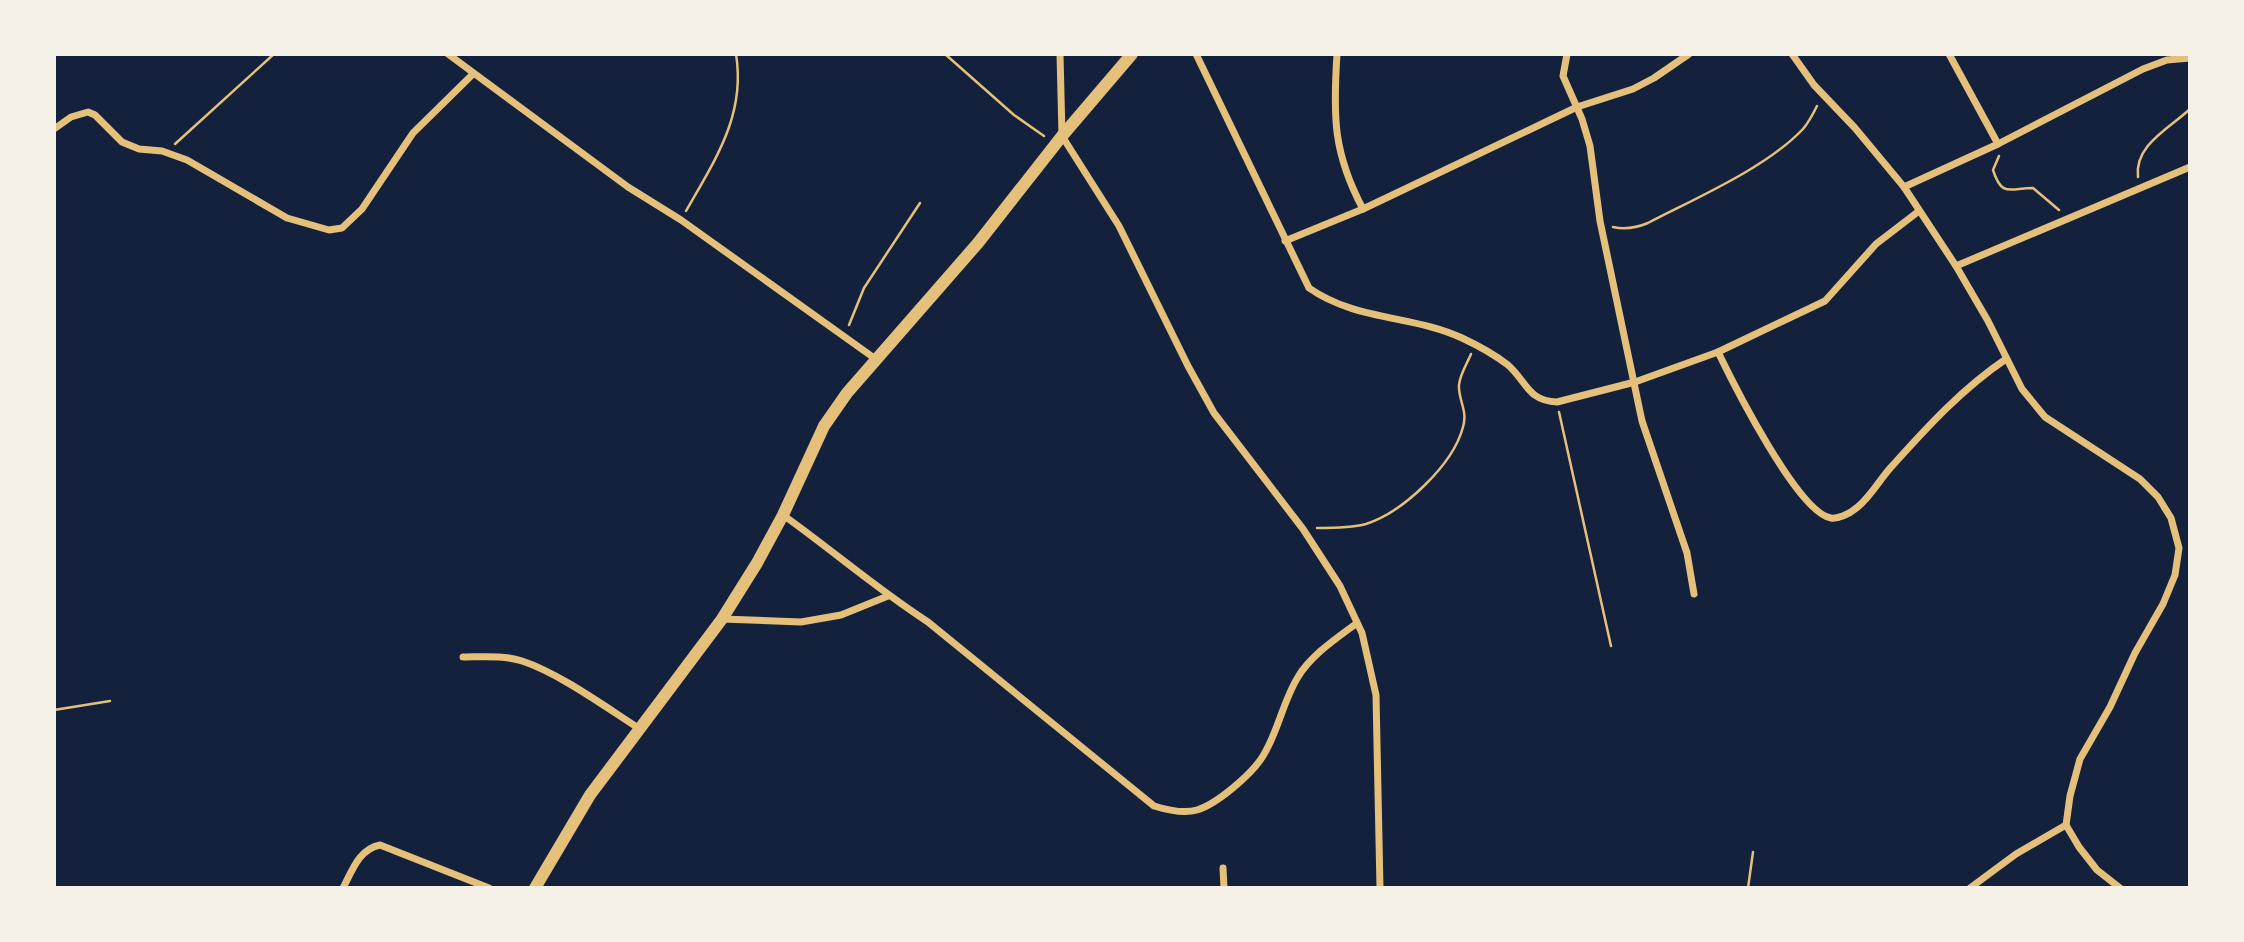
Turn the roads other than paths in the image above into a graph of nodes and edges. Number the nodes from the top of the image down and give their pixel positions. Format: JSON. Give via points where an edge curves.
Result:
{"nodes":[{"id":1,"x":448,"y":54,"type":"edge"},
{"id":2,"x":1060,"y":54,"type":"edge"},
{"id":3,"x":1132,"y":54,"type":"edge"},
{"id":4,"x":1196,"y":54,"type":"edge"},
{"id":5,"x":1337,"y":54,"type":"edge"},
{"id":6,"x":1567,"y":54,"type":"edge"},
{"id":7,"x":1689,"y":54,"type":"edge"},
{"id":8,"x":1792,"y":54,"type":"edge"},
{"id":9,"x":1949,"y":54,"type":"edge"},
{"id":10,"x":2190,"y":58,"type":"edge"},
{"id":11,"x":472,"y":74,"type":"junction"},
{"id":12,"x":1577,"y":107,"type":"junction"},
{"id":13,"x":54,"y":129,"type":"edge"},
{"id":14,"x":1058,"y":140,"type":"junction"},
{"id":15,"x":1998,"y":144,"type":"junction"},
{"id":16,"x":2190,"y":167,"type":"edge"},
{"id":17,"x":1905,"y":187,"type":"junction"},
{"id":18,"x":1363,"y":209,"type":"junction"},
{"id":19,"x":1919,"y":211,"type":"junction"},
{"id":20,"x":1285,"y":241,"type":"junction"},
{"id":21,"x":1956,"y":265,"type":"junction"},
{"id":22,"x":1718,"y":352,"type":"junction"},
{"id":23,"x":2006,"y":359,"type":"junction"},
{"id":24,"x":877,"y":360,"type":"junction"},
{"id":25,"x":1635,"y":382,"type":"junction"},
{"id":26,"x":783,"y":515,"type":"junction"},
{"id":27,"x":1694,"y":594,"type":"dead end"},
{"id":28,"x":888,"y":596,"type":"junction"},
{"id":29,"x":722,"y":619,"type":"junction"},
{"id":30,"x":1357,"y":623,"type":"junction"},
{"id":31,"x":463,"y":657,"type":"dead end"},
{"id":32,"x":640,"y":729,"type":"junction"},
{"id":33,"x":2066,"y":825,"type":"junction"},
{"id":34,"x":1223,"y":868,"type":"dead end"},
{"id":35,"x":536,"y":887,"type":"edge"},
{"id":36,"x":343,"y":888,"type":"edge"},
{"id":37,"x":489,"y":888,"type":"edge"},
{"id":38,"x":1224,"y":888,"type":"edge"},
{"id":39,"x":1380,"y":888,"type":"edge"},
{"id":40,"x":1970,"y":888,"type":"edge"},
{"id":41,"x":2120,"y":888,"type":"edge"}],
"edges":[{"from":1,"to":11,"type":"street"},
{"from":2,"to":14,"type":"street"},
{"from":3,"to":14,"type":"main road"},
{"from":4,"to":20,"type":"street"},
{"from":5,"to":18,"type":"street","via":[[1334,98],[1340,155]]},
{"from":6,"to":12,"type":"street","via":[[1563,76]]},
{"from":7,"to":12,"type":"street","via":[[1633,89]]},
{"from":8,"to":17,"type":"street"},
{"from":9,"to":15,"type":"street"},
{"from":10,"to":15,"type":"street","via":[[2143,69]]},
{"from":11,"to":13,"type":"street","via":[[413,133],[362,209],[342,228],[329,230],[287,218],[187,160],[122,142],[88,112]]},
{"from":11,"to":24,"type":"street"},
{"from":12,"to":18,"type":"street"},
{"from":12,"to":25,"type":"street","via":[[1591,146],[1600,221]]},
{"from":14,"to":24,"type":"main road","via":[[978,243]]},
{"from":14,"to":30,"type":"street","via":[[1119,226],[1214,413],[1303,529],[1340,586]]},
{"from":15,"to":17,"type":"street"},
{"from":16,"to":21,"type":"street"},
{"from":17,"to":19,"type":"street"},
{"from":18,"to":20,"type":"street"},
{"from":19,"to":21,"type":"street"},
{"from":19,"to":22,"type":"street","via":[[1876,244],[1825,302]]},
{"from":20,"to":25,"type":"street","via":[[1309,288],[1323,298],[1382,318],[1446,332],[1475,345],[1508,366],[1535,397],[1557,402]]},
{"from":21,"to":23,"type":"street"},
{"from":22,"to":23,"type":"street","via":[[1766,443],[1794,485],[1828,518],[1856,509],[1957,398]]},
{"from":22,"to":25,"type":"street"},
{"from":23,"to":33,"type":"street","via":[[2045,417],[2140,479],[2158,497],[2171,519],[2179,548],[2175,575],[2163,604],[2080,759]]},
{"from":24,"to":26,"type":"main road","via":[[824,426]]},
{"from":25,"to":27,"type":"street","via":[[1642,421],[1687,553]]},
{"from":26,"to":28,"type":"street"},
{"from":26,"to":29,"type":"main road"},
{"from":28,"to":29,"type":"street","via":[[841,615],[801,622]]},
{"from":28,"to":30,"type":"street","via":[[928,622],[1154,806],[1170,810],[1196,810],[1244,778],[1263,756],[1298,676]]},
{"from":29,"to":32,"type":"main road"},
{"from":30,"to":39,"type":"street","via":[[1376,695]]},
{"from":31,"to":32,"type":"street","via":[[522,661]]},
{"from":32,"to":35,"type":"main road","via":[[590,795]]},
{"from":33,"to":40,"type":"street"},
{"from":33,"to":41,"type":"street","via":[[2097,870]]},
{"from":34,"to":38,"type":"street"},
{"from":36,"to":37,"type":"street","via":[[359,858],[380,845]]}]}
